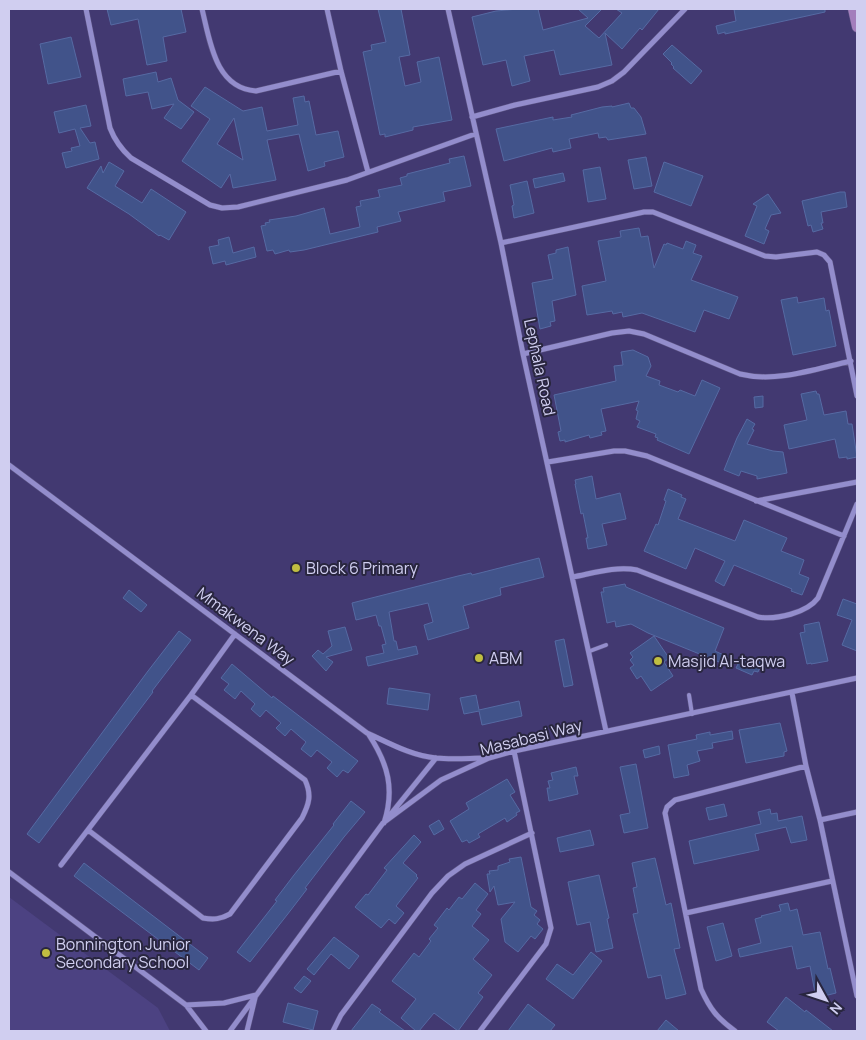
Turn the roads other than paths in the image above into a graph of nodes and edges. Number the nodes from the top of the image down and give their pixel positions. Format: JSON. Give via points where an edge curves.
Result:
{"nodes":[{"id":1,"x":86,"y":9,"type":"edge"},
{"id":2,"x":202,"y":9,"type":"edge"},
{"id":3,"x":327,"y":9,"type":"edge"},
{"id":4,"x":448,"y":9,"type":"edge"},
{"id":5,"x":685,"y":9,"type":"edge"},
{"id":6,"x":854,"y":9,"type":"edge"},
{"id":7,"x":857,"y":27,"type":"edge"},
{"id":8,"x":341,"y":70,"type":"junction"},
{"id":9,"x":472,"y":117,"type":"junction"},
{"id":10,"x":475,"y":134,"type":"junction"},
{"id":11,"x":368,"y":172,"type":"junction"},
{"id":12,"x":501,"y":243,"type":"junction"},
{"id":13,"x":523,"y":354,"type":"junction"},
{"id":14,"x":851,"y":360,"type":"junction"},
{"id":15,"x":857,"y":396,"type":"edge"},
{"id":16,"x":548,"y":462,"type":"junction"},
{"id":17,"x":9,"y":465,"type":"edge"},
{"id":18,"x":857,"y":482,"type":"edge"},
{"id":19,"x":756,"y":501,"type":"junction"},
{"id":20,"x":857,"y":504,"type":"edge"},
{"id":21,"x":844,"y":536,"type":"junction"},
{"id":22,"x":573,"y":577,"type":"junction"},
{"id":23,"x":235,"y":634,"type":"junction"},
{"id":24,"x":606,"y":646,"type":"dead end"},
{"id":25,"x":590,"y":651,"type":"junction"},
{"id":26,"x":857,"y":678,"type":"edge"},
{"id":27,"x":792,"y":693,"type":"junction"},
{"id":28,"x":192,"y":695,"type":"junction"},
{"id":29,"x":689,"y":696,"type":"dead end"},
{"id":30,"x":692,"y":714,"type":"junction"},
{"id":31,"x":606,"y":731,"type":"junction"},
{"id":32,"x":367,"y":733,"type":"junction"},
{"id":33,"x":514,"y":752,"type":"junction"},
{"id":34,"x":436,"y":758,"type":"junction"},
{"id":35,"x":489,"y":758,"type":"junction"},
{"id":36,"x":806,"y":766,"type":"junction"},
{"id":37,"x":857,"y":812,"type":"edge"},
{"id":38,"x":820,"y":820,"type":"junction"},
{"id":39,"x":383,"y":824,"type":"junction"},
{"id":40,"x":88,"y":830,"type":"junction"},
{"id":41,"x":532,"y":833,"type":"junction"},
{"id":42,"x":62,"y":865,"type":"dead end"},
{"id":43,"x":9,"y":872,"type":"edge"},
{"id":44,"x":832,"y":881,"type":"junction"},
{"id":45,"x":686,"y":913,"type":"junction"},
{"id":46,"x":256,"y":995,"type":"junction"},
{"id":47,"x":857,"y":996,"type":"edge"},
{"id":48,"x":186,"y":1005,"type":"junction"},
{"id":49,"x":206,"y":1031,"type":"edge"},
{"id":50,"x":230,"y":1031,"type":"edge"},
{"id":51,"x":247,"y":1031,"type":"edge"},
{"id":52,"x":333,"y":1031,"type":"edge"},
{"id":53,"x":480,"y":1031,"type":"edge"},
{"id":54,"x":735,"y":1031,"type":"edge"}],
"edges":[{"from":1,"to":11,"type":"street","via":[[115,140],[131,158],[210,205],[238,207]]},
{"from":2,"to":8,"type":"street","via":[[219,66],[237,86],[256,91]]},
{"from":3,"to":8,"type":"street"},
{"from":4,"to":9,"type":"street","name":"Lephala Road"},
{"from":5,"to":9,"type":"street","via":[[612,81]]},
{"from":6,"to":7,"type":"main road"},
{"from":8,"to":11,"type":"street"},
{"from":9,"to":10,"type":"street","name":"Lephala Road"},
{"from":10,"to":11,"type":"street"},
{"from":10,"to":12,"type":"street","name":"Lephala Road"},
{"from":12,"to":13,"type":"street","name":"Lephala Road"},
{"from":12,"to":14,"type":"street","via":[[653,212],[765,256],[776,258],[817,252],[830,262]]},
{"from":13,"to":14,"type":"street","via":[[629,331],[754,378],[781,376]]},
{"from":13,"to":16,"type":"street","name":"Lephala Road"},
{"from":14,"to":15,"type":"street"},
{"from":16,"to":19,"type":"street","via":[[614,451],[635,453]]},
{"from":16,"to":22,"type":"street","name":"Lephala Road"},
{"from":17,"to":23,"type":"street","name":"Mmakwena Way"},
{"from":18,"to":19,"type":"street"},
{"from":19,"to":21,"type":"street"},
{"from":20,"to":21,"type":"street"},
{"from":21,"to":22,"type":"street","via":[[814,604],[776,618],[758,617],[637,570],[616,569]]},
{"from":22,"to":25,"type":"street","name":"Lephala Road"},
{"from":23,"to":28,"type":"street"},
{"from":23,"to":32,"type":"street","name":"Mmakwena Way"},
{"from":24,"to":25,"type":"lane"},
{"from":25,"to":31,"type":"street","name":"Lephala Road"},
{"from":26,"to":27,"type":"street","name":"Masabasi Way"},
{"from":27,"to":30,"type":"street","name":"Masabasi Way"},
{"from":27,"to":36,"type":"street"},
{"from":28,"to":40,"type":"street"},
{"from":28,"to":40,"type":"street","via":[[305,780],[309,788],[309,805],[302,818],[230,914],[213,920],[203,918]]},
{"from":29,"to":30,"type":"lane"},
{"from":30,"to":31,"type":"street","name":"Masabasi Way"},
{"from":31,"to":33,"type":"street","name":"Masabasi Way"},
{"from":32,"to":34,"type":"street","name":"Mmakwena Way","via":[[393,746]]},
{"from":32,"to":39,"type":"street","via":[[380,751],[390,786]]},
{"from":33,"to":35,"type":"street","name":"Masabasi Way"},
{"from":33,"to":41,"type":"street"},
{"from":34,"to":35,"type":"street","name":"Mmakwena Way"},
{"from":34,"to":39,"type":"street"},
{"from":35,"to":39,"type":"street","name":"Masabasi Way","via":[[441,780]]},
{"from":36,"to":38,"type":"street"},
{"from":36,"to":45,"type":"street","via":[[675,800],[668,807],[665,820]]},
{"from":37,"to":38,"type":"street"},
{"from":38,"to":44,"type":"street"},
{"from":39,"to":46,"type":"street","name":"Masabasi Way"},
{"from":40,"to":42,"type":"street"},
{"from":41,"to":52,"type":"street","via":[[465,864],[448,876],[341,1014]]},
{"from":41,"to":53,"type":"street","via":[[549,936]]},
{"from":43,"to":48,"type":"street"},
{"from":44,"to":45,"type":"street"},
{"from":44,"to":47,"type":"street"},
{"from":45,"to":54,"type":"street","via":[[701,989],[713,1012]]},
{"from":46,"to":48,"type":"street","via":[[224,1003]]},
{"from":46,"to":50,"type":"street"},
{"from":46,"to":51,"type":"street","name":"Masabasi Way"},
{"from":48,"to":49,"type":"street"}]}
